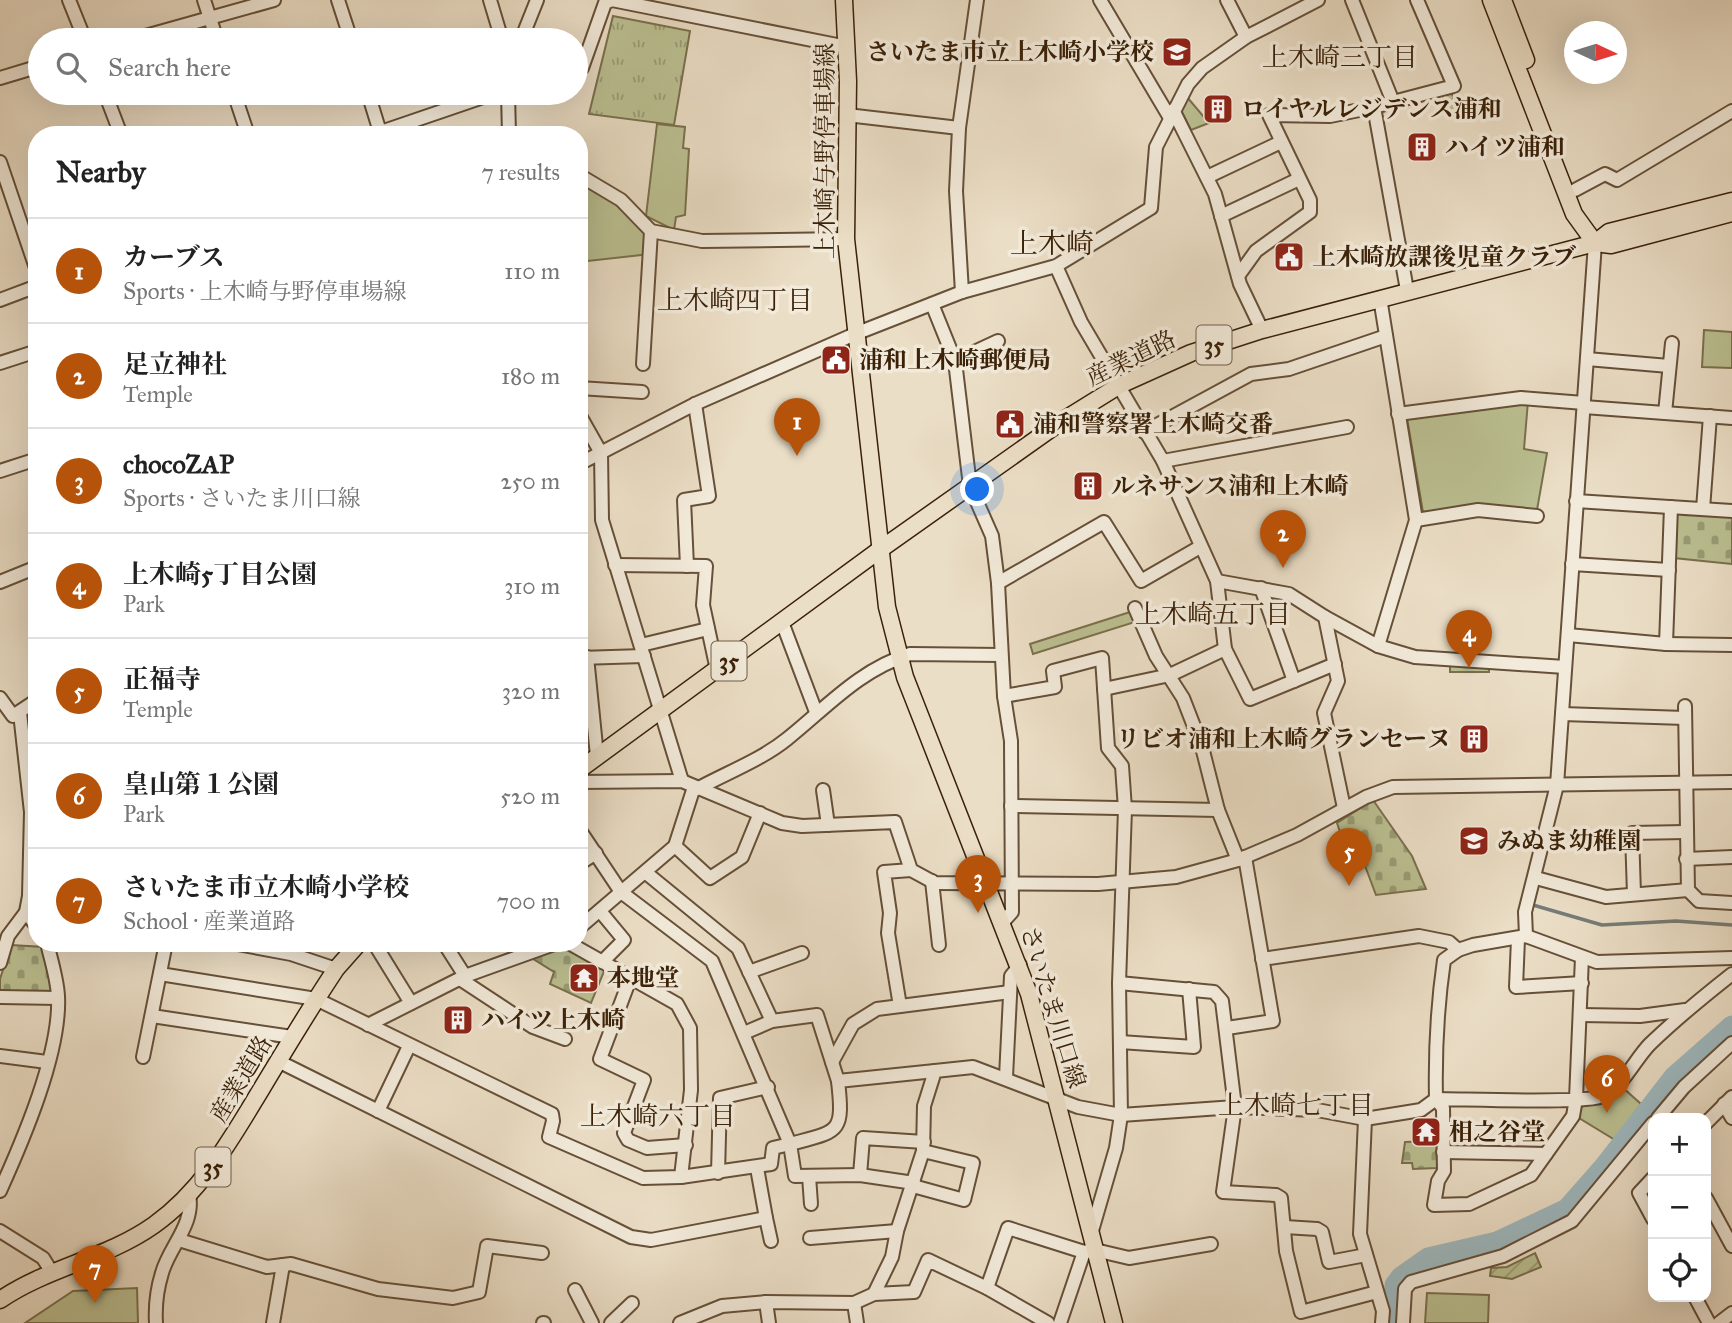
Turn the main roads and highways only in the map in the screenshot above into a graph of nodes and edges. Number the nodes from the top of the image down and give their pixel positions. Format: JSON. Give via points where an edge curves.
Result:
{"nodes":[{"id":1,"x":844,"y":0,"type":"edge"},
{"id":2,"x":1491,"y":0,"type":"edge"},
{"id":3,"x":1503,"y":0,"type":"edge"},
{"id":4,"x":1732,"y":201,"type":"edge"},
{"id":5,"x":1732,"y":213,"type":"edge"},
{"id":6,"x":1595,"y":243,"type":"junction"},
{"id":7,"x":878,"y":551,"type":"junction"},
{"id":8,"x":588,"y":762,"type":"edge"},
{"id":9,"x":351,"y":952,"type":"edge"},
{"id":10,"x":0,"y":1300,"type":"edge"},
{"id":11,"x":1114,"y":1323,"type":"edge"}],
"edges":[{"from":1,"to":7,"type":"main road","name":"上木崎与野停車場線","via":[[846,239]]},
{"from":2,"to":6,"type":"main road","via":[[1574,214]]},
{"from":3,"to":6,"type":"main road"},
{"from":4,"to":6,"type":"main road","name":"産業道路","number":"35","via":[[1609,232]]},
{"from":5,"to":6,"type":"main road","name":"産業道路","number":"35","via":[[1611,245]]},
{"from":6,"to":7,"type":"main road","name":"産業道路","number":"35","via":[[1408,290],[1191,353],[1120,385],[1062,421]]},
{"from":7,"to":8,"type":"main road","name":"産業道路","number":"35"},
{"from":7,"to":11,"type":"main road","name":"さいたま川口線","via":[[899,658],[1020,965]]},
{"from":9,"to":10,"type":"main road","name":"産業道路","number":"35","via":[[316,999],[211,1170],[189,1195],[155,1225],[126,1242],[51,1271]]}]}
